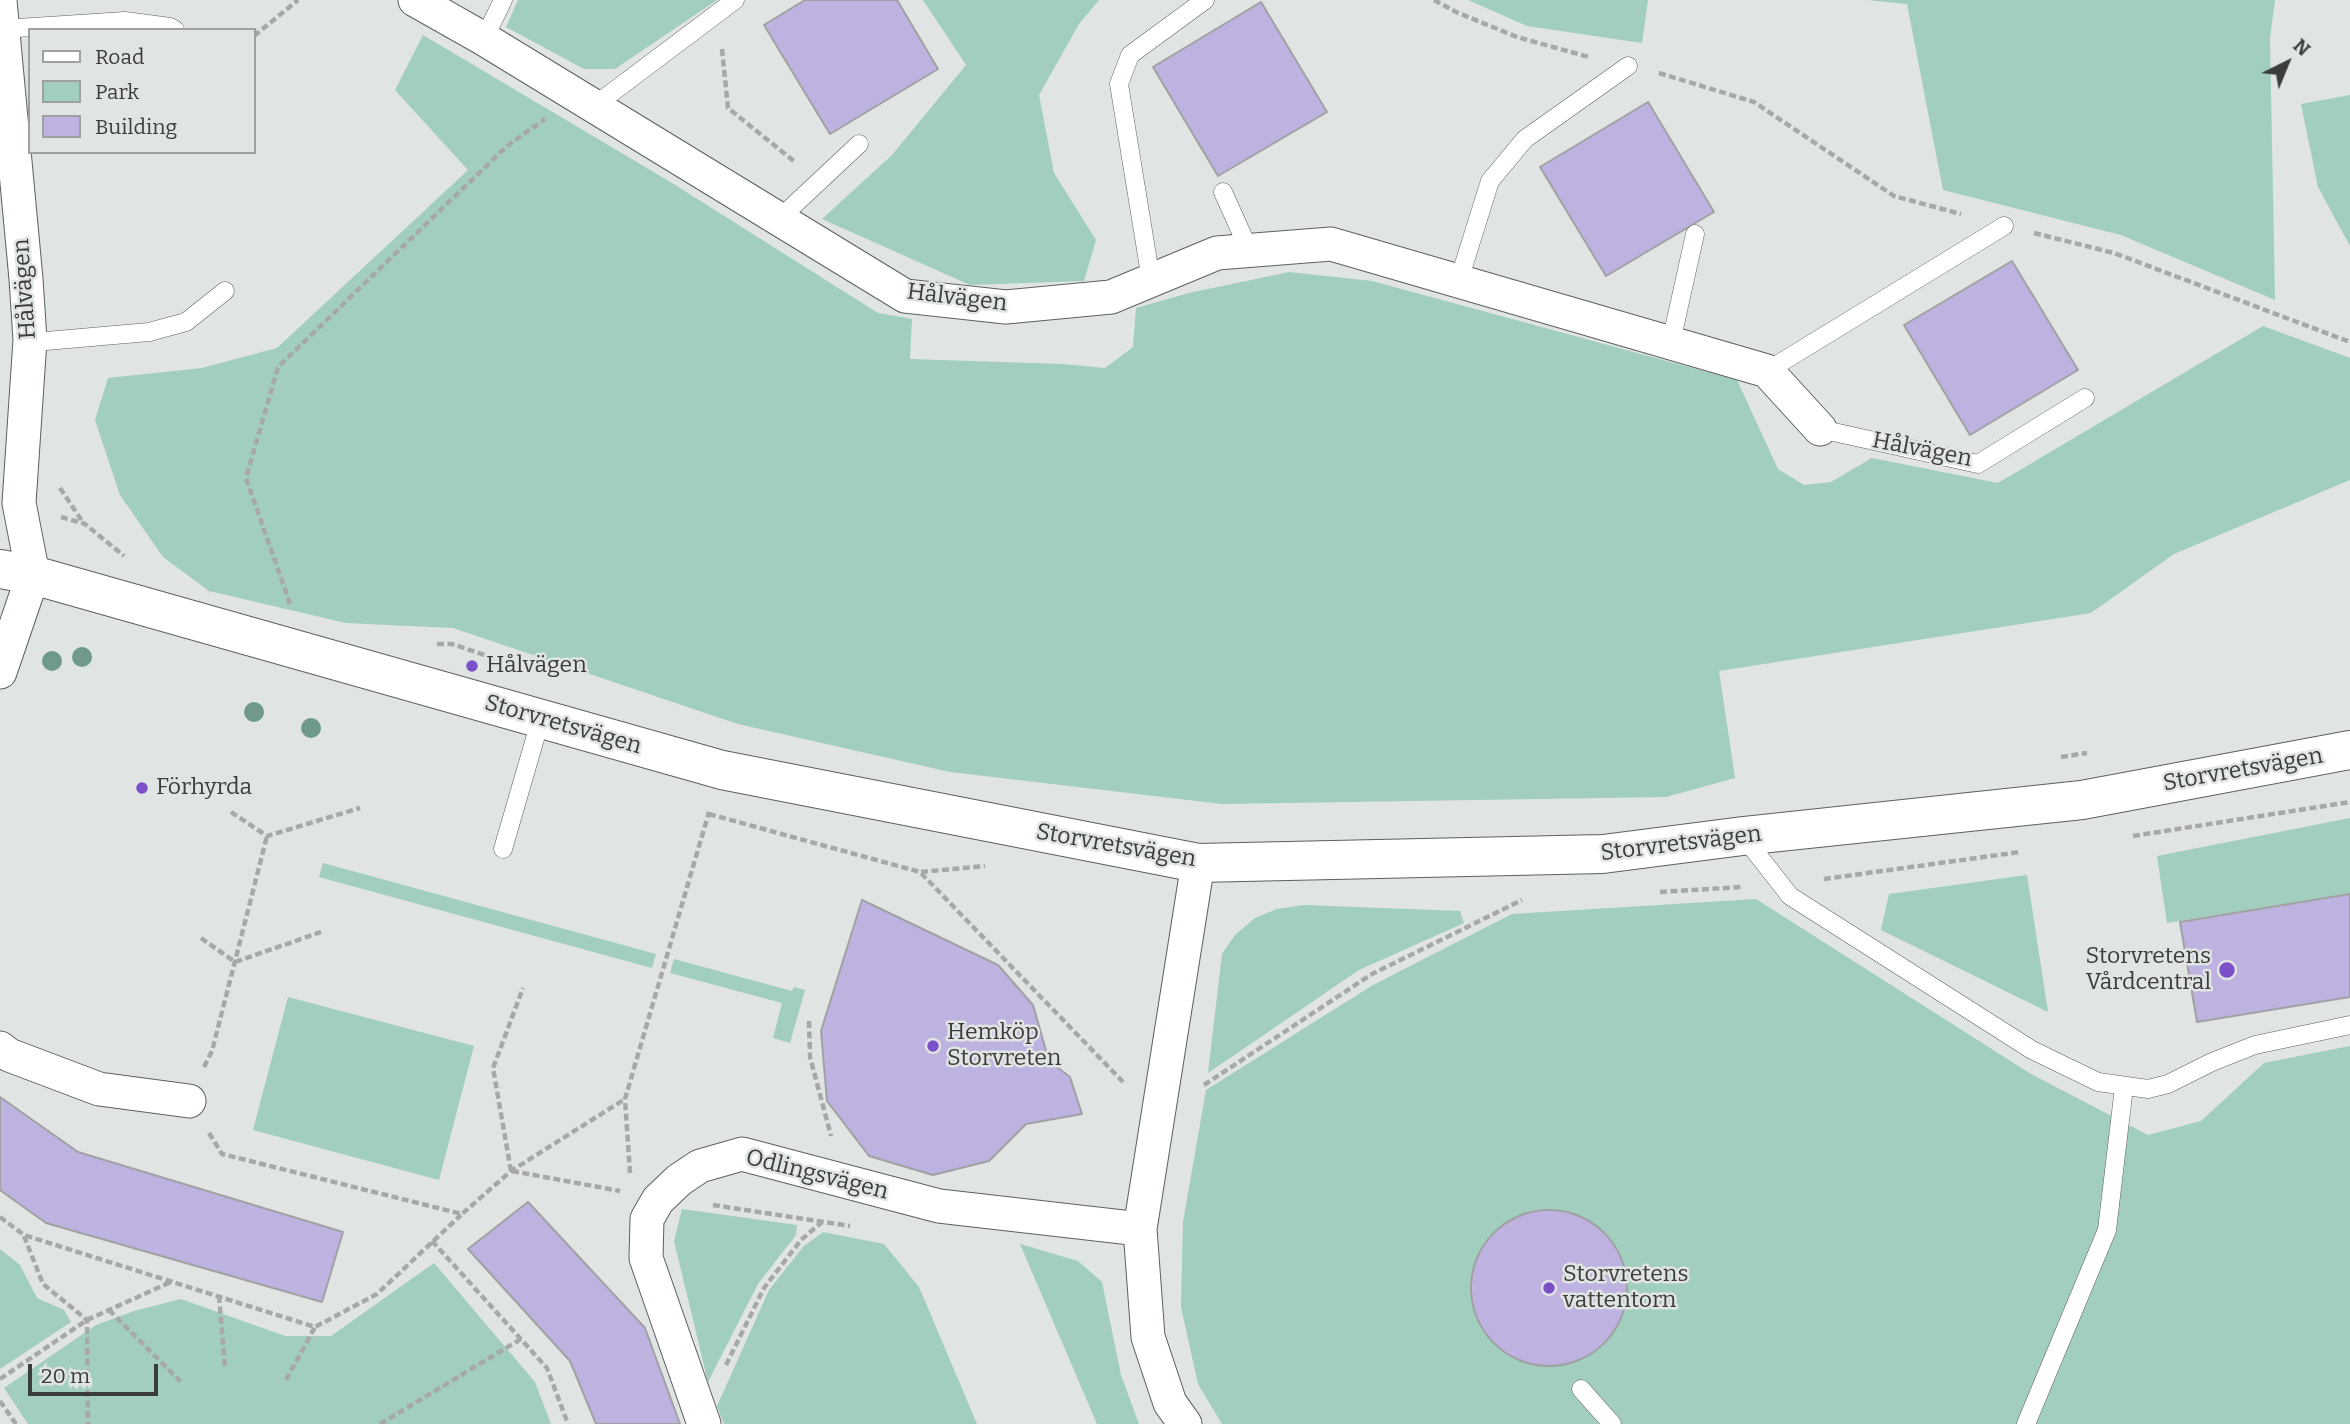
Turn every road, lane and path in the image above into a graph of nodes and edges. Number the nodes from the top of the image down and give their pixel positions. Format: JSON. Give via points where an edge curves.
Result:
{"nodes":[{"id":1,"x":298,"y":0,"type":"edge"},
{"id":2,"x":415,"y":0,"type":"edge"},
{"id":3,"x":503,"y":0,"type":"edge"},
{"id":4,"x":735,"y":0,"type":"edge"},
{"id":5,"x":1205,"y":0,"type":"edge"},
{"id":6,"x":1434,"y":0,"type":"edge"},
{"id":7,"x":718,"y":13,"type":"junction"},
{"id":8,"x":1,"y":15,"type":"edge"},
{"id":9,"x":172,"y":28,"type":"edge"},
{"id":10,"x":256,"y":34,"type":"edge"},
{"id":11,"x":484,"y":39,"type":"junction"},
{"id":12,"x":1628,"y":66,"type":"junction"},
{"id":13,"x":585,"y":101,"type":"junction"},
{"id":14,"x":859,"y":145,"type":"dead end"},
{"id":15,"x":820,"y":182,"type":"junction"},
{"id":16,"x":1223,"y":192,"type":"dead end"},
{"id":17,"x":779,"y":219,"type":"junction"},
{"id":18,"x":2004,"y":226,"type":"junction"},
{"id":19,"x":1695,"y":234,"type":"dead end"},
{"id":20,"x":1249,"y":250,"type":"junction"},
{"id":21,"x":1151,"y":280,"type":"junction"},
{"id":22,"x":1459,"y":280,"type":"junction"},
{"id":23,"x":225,"y":291,"type":"dead end"},
{"id":24,"x":30,"y":340,"type":"junction"},
{"id":25,"x":1671,"y":342,"type":"junction"},
{"id":26,"x":2350,"y":342,"type":"edge"},
{"id":27,"x":1767,"y":372,"type":"junction"},
{"id":28,"x":2085,"y":398,"type":"dead end"},
{"id":29,"x":1820,"y":429,"type":"joint"},
{"id":30,"x":19,"y":503,"type":"junction"},
{"id":31,"x":131,"y":561,"type":"dead end"},
{"id":32,"x":17,"y":572,"type":"edge"},
{"id":33,"x":294,"y":615,"type":"dead end"},
{"id":34,"x":427,"y":643,"type":"dead end"},
{"id":35,"x":503,"y":662,"type":"dead end"},
{"id":36,"x":0,"y":672,"type":"edge"},
{"id":37,"x":541,"y":718,"type":"junction"},
{"id":38,"x":2350,"y":750,"type":"edge"},
{"id":39,"x":2093,"y":753,"type":"dead end"},
{"id":40,"x":2052,"y":758,"type":"dead end"},
{"id":41,"x":722,"y":770,"type":"junction"},
{"id":42,"x":360,"y":808,"type":"dead end"},
{"id":43,"x":232,"y":812,"type":"dead end"},
{"id":44,"x":709,"y":814,"type":"junction"},
{"id":45,"x":267,"y":836,"type":"junction"},
{"id":46,"x":1743,"y":836,"type":"junction"},
{"id":47,"x":503,"y":849,"type":"dead end"},
{"id":48,"x":1198,"y":863,"type":"junction"},
{"id":49,"x":1781,"y":885,"type":"junction"},
{"id":50,"x":1659,"y":892,"type":"dead end"},
{"id":51,"x":1522,"y":900,"type":"dead end"},
{"id":52,"x":321,"y":932,"type":"dead end"},
{"id":53,"x":201,"y":938,"type":"dead end"},
{"id":54,"x":234,"y":962,"type":"junction"},
{"id":55,"x":523,"y":988,"type":"dead end"},
{"id":56,"x":809,"y":1021,"type":"dead end"},
{"id":57,"x":2350,"y":1025,"type":"edge"},
{"id":58,"x":0,"y":1048,"type":"edge"},
{"id":59,"x":2124,"y":1087,"type":"junction"},
{"id":60,"x":625,"y":1099,"type":"junction"},
{"id":61,"x":189,"y":1101,"type":"junction"},
{"id":62,"x":1158,"y":1118,"type":"junction"},
{"id":63,"x":511,"y":1171,"type":"junction"},
{"id":64,"x":843,"y":1180,"type":"junction"},
{"id":65,"x":645,"y":1196,"type":"junction"},
{"id":66,"x":462,"y":1214,"type":"junction"},
{"id":67,"x":0,"y":1217,"type":"edge"},
{"id":68,"x":822,"y":1222,"type":"junction"},
{"id":69,"x":862,"y":1228,"type":"dead end"},
{"id":70,"x":1140,"y":1229,"type":"junction"},
{"id":71,"x":24,"y":1235,"type":"junction"},
{"id":72,"x":432,"y":1241,"type":"junction"},
{"id":73,"x":174,"y":1281,"type":"junction"},
{"id":74,"x":219,"y":1296,"type":"junction"},
{"id":75,"x":109,"y":1310,"type":"junction"},
{"id":76,"x":87,"y":1320,"type":"junction"},
{"id":77,"x":315,"y":1327,"type":"junction"},
{"id":78,"x":521,"y":1339,"type":"junction"},
{"id":79,"x":225,"y":1368,"type":"dead end"},
{"id":80,"x":0,"y":1379,"type":"edge"},
{"id":81,"x":286,"y":1380,"type":"dead end"},
{"id":82,"x":181,"y":1382,"type":"dead end"},
{"id":83,"x":1581,"y":1389,"type":"dead end"},
{"id":84,"x":0,"y":1401,"type":"edge"},
{"id":85,"x":703,"y":1420,"type":"edge"},
{"id":86,"x":16,"y":1424,"type":"edge"},
{"id":87,"x":88,"y":1424,"type":"edge"},
{"id":88,"x":380,"y":1424,"type":"edge"},
{"id":89,"x":568,"y":1424,"type":"edge"},
{"id":90,"x":1185,"y":1424,"type":"edge"},
{"id":91,"x":1612,"y":1424,"type":"edge"},
{"id":92,"x":2026,"y":1424,"type":"edge"}],
"edges":[{"from":1,"to":10,"type":"path"},
{"from":2,"to":11,"type":"street","name":"Hålvägen"},
{"from":3,"to":11,"type":"lane"},
{"from":4,"to":7,"type":"lane"},
{"from":5,"to":21,"type":"lane","via":[[1130,54],[1119,84]]},
{"from":6,"to":12,"type":"path","via":[[1517,37]]},
{"from":7,"to":13,"type":"lane"},
{"from":7,"to":15,"type":"path","via":[[728,108]]},
{"from":8,"to":9,"type":"lane"},
{"from":8,"to":24,"type":"street","name":"Hålvägen"},
{"from":11,"to":13,"type":"street","name":"Hålvägen"},
{"from":12,"to":18,"type":"path","via":[[1754,102],[1894,196]]},
{"from":12,"to":22,"type":"lane","via":[[1525,139],[1490,181]]},
{"from":13,"to":17,"type":"street","name":"Hålvägen"},
{"from":13,"to":33,"type":"path","via":[[507,146],[278,368],[246,478]]},
{"from":14,"to":15,"type":"lane"},
{"from":15,"to":17,"type":"lane"},
{"from":16,"to":20,"type":"lane"},
{"from":17,"to":21,"type":"street","name":"Hålvägen","via":[[905,296],[1006,307],[1111,297]]},
{"from":18,"to":26,"type":"path","via":[[2114,253]]},
{"from":18,"to":27,"type":"lane"},
{"from":19,"to":25,"type":"lane"},
{"from":20,"to":21,"type":"street","name":"Hålvägen","via":[[1217,253]]},
{"from":20,"to":22,"type":"street","name":"Hålvägen","via":[[1331,244]]},
{"from":22,"to":25,"type":"street","name":"Hålvägen"},
{"from":23,"to":24,"type":"lane","via":[[186,322],[149,332]]},
{"from":24,"to":30,"type":"street","name":"Hålvägen"},
{"from":25,"to":27,"type":"street","name":"Hålvägen"},
{"from":27,"to":29,"type":"street","name":"Hålvägen"},
{"from":28,"to":29,"type":"lane","name":"Hålvägen","via":[[1978,464]]},
{"from":30,"to":31,"type":"path","via":[[85,524]]},
{"from":30,"to":32,"type":"street","name":"Hålvägen"},
{"from":32,"to":36,"type":"street"},
{"from":32,"to":37,"type":"street","name":"Storvretsvägen"},
{"from":34,"to":35,"type":"path","via":[[452,644]]},
{"from":37,"to":41,"type":"street","name":"Storvretsvägen"},
{"from":37,"to":47,"type":"lane"},
{"from":38,"to":46,"type":"street","name":"Storvretsvägen","via":[[2082,800]]},
{"from":39,"to":40,"type":"path"},
{"from":41,"to":44,"type":"path"},
{"from":41,"to":48,"type":"street","name":"Storvretsvägen"},
{"from":42,"to":45,"type":"path"},
{"from":43,"to":45,"type":"path"},
{"from":44,"to":60,"type":"path"},
{"from":44,"to":62,"type":"path","via":[[920,872]]},
{"from":45,"to":54,"type":"path"},
{"from":46,"to":48,"type":"street","name":"Storvretsvägen","via":[[1603,854]]},
{"from":46,"to":49,"type":"lane"},
{"from":48,"to":62,"type":"street"},
{"from":49,"to":50,"type":"path"},
{"from":49,"to":59,"type":"lane","via":[[1790,896],[2032,1050],[2098,1082]]},
{"from":51,"to":62,"type":"path","via":[[1372,974]]},
{"from":52,"to":54,"type":"path"},
{"from":53,"to":54,"type":"path"},
{"from":54,"to":61,"type":"path","via":[[212,1051]]},
{"from":55,"to":63,"type":"path","via":[[493,1068]]},
{"from":56,"to":64,"type":"path","via":[[810,1057]]},
{"from":57,"to":59,"type":"lane","via":[[2255,1045],[2168,1084]]},
{"from":58,"to":61,"type":"street","via":[[99,1089]]},
{"from":59,"to":92,"type":"lane","via":[[2107,1230]]},
{"from":60,"to":63,"type":"path"},
{"from":60,"to":65,"type":"path"},
{"from":61,"to":66,"type":"path","via":[[222,1154]]},
{"from":62,"to":70,"type":"street"},
{"from":63,"to":65,"type":"path"},
{"from":63,"to":66,"type":"path"},
{"from":64,"to":65,"type":"street","name":"Odlingsvägen","via":[[742,1154],[699,1166]]},
{"from":64,"to":70,"type":"street","name":"Odlingsvägen","via":[[939,1206]]},
{"from":65,"to":68,"type":"path"},
{"from":65,"to":85,"type":"street","name":"Odlingsvägen","via":[[646,1258]]},
{"from":66,"to":72,"type":"path"},
{"from":67,"to":71,"type":"path"},
{"from":68,"to":69,"type":"path"},
{"from":68,"to":85,"type":"path","via":[[801,1240],[764,1287]]},
{"from":70,"to":90,"type":"street","via":[[1148,1337],[1170,1403]]},
{"from":71,"to":73,"type":"path"},
{"from":71,"to":76,"type":"path","via":[[43,1284]]},
{"from":72,"to":77,"type":"path","via":[[377,1294]]},
{"from":72,"to":78,"type":"path"},
{"from":73,"to":74,"type":"path"},
{"from":73,"to":75,"type":"path"},
{"from":74,"to":77,"type":"path"},
{"from":74,"to":79,"type":"path"},
{"from":75,"to":76,"type":"path"},
{"from":75,"to":82,"type":"path"},
{"from":76,"to":80,"type":"path"},
{"from":76,"to":87,"type":"path"},
{"from":77,"to":81,"type":"path"},
{"from":78,"to":88,"type":"path"},
{"from":78,"to":89,"type":"path","via":[[547,1368]]},
{"from":83,"to":91,"type":"lane"},
{"from":84,"to":86,"type":"path"}]}
